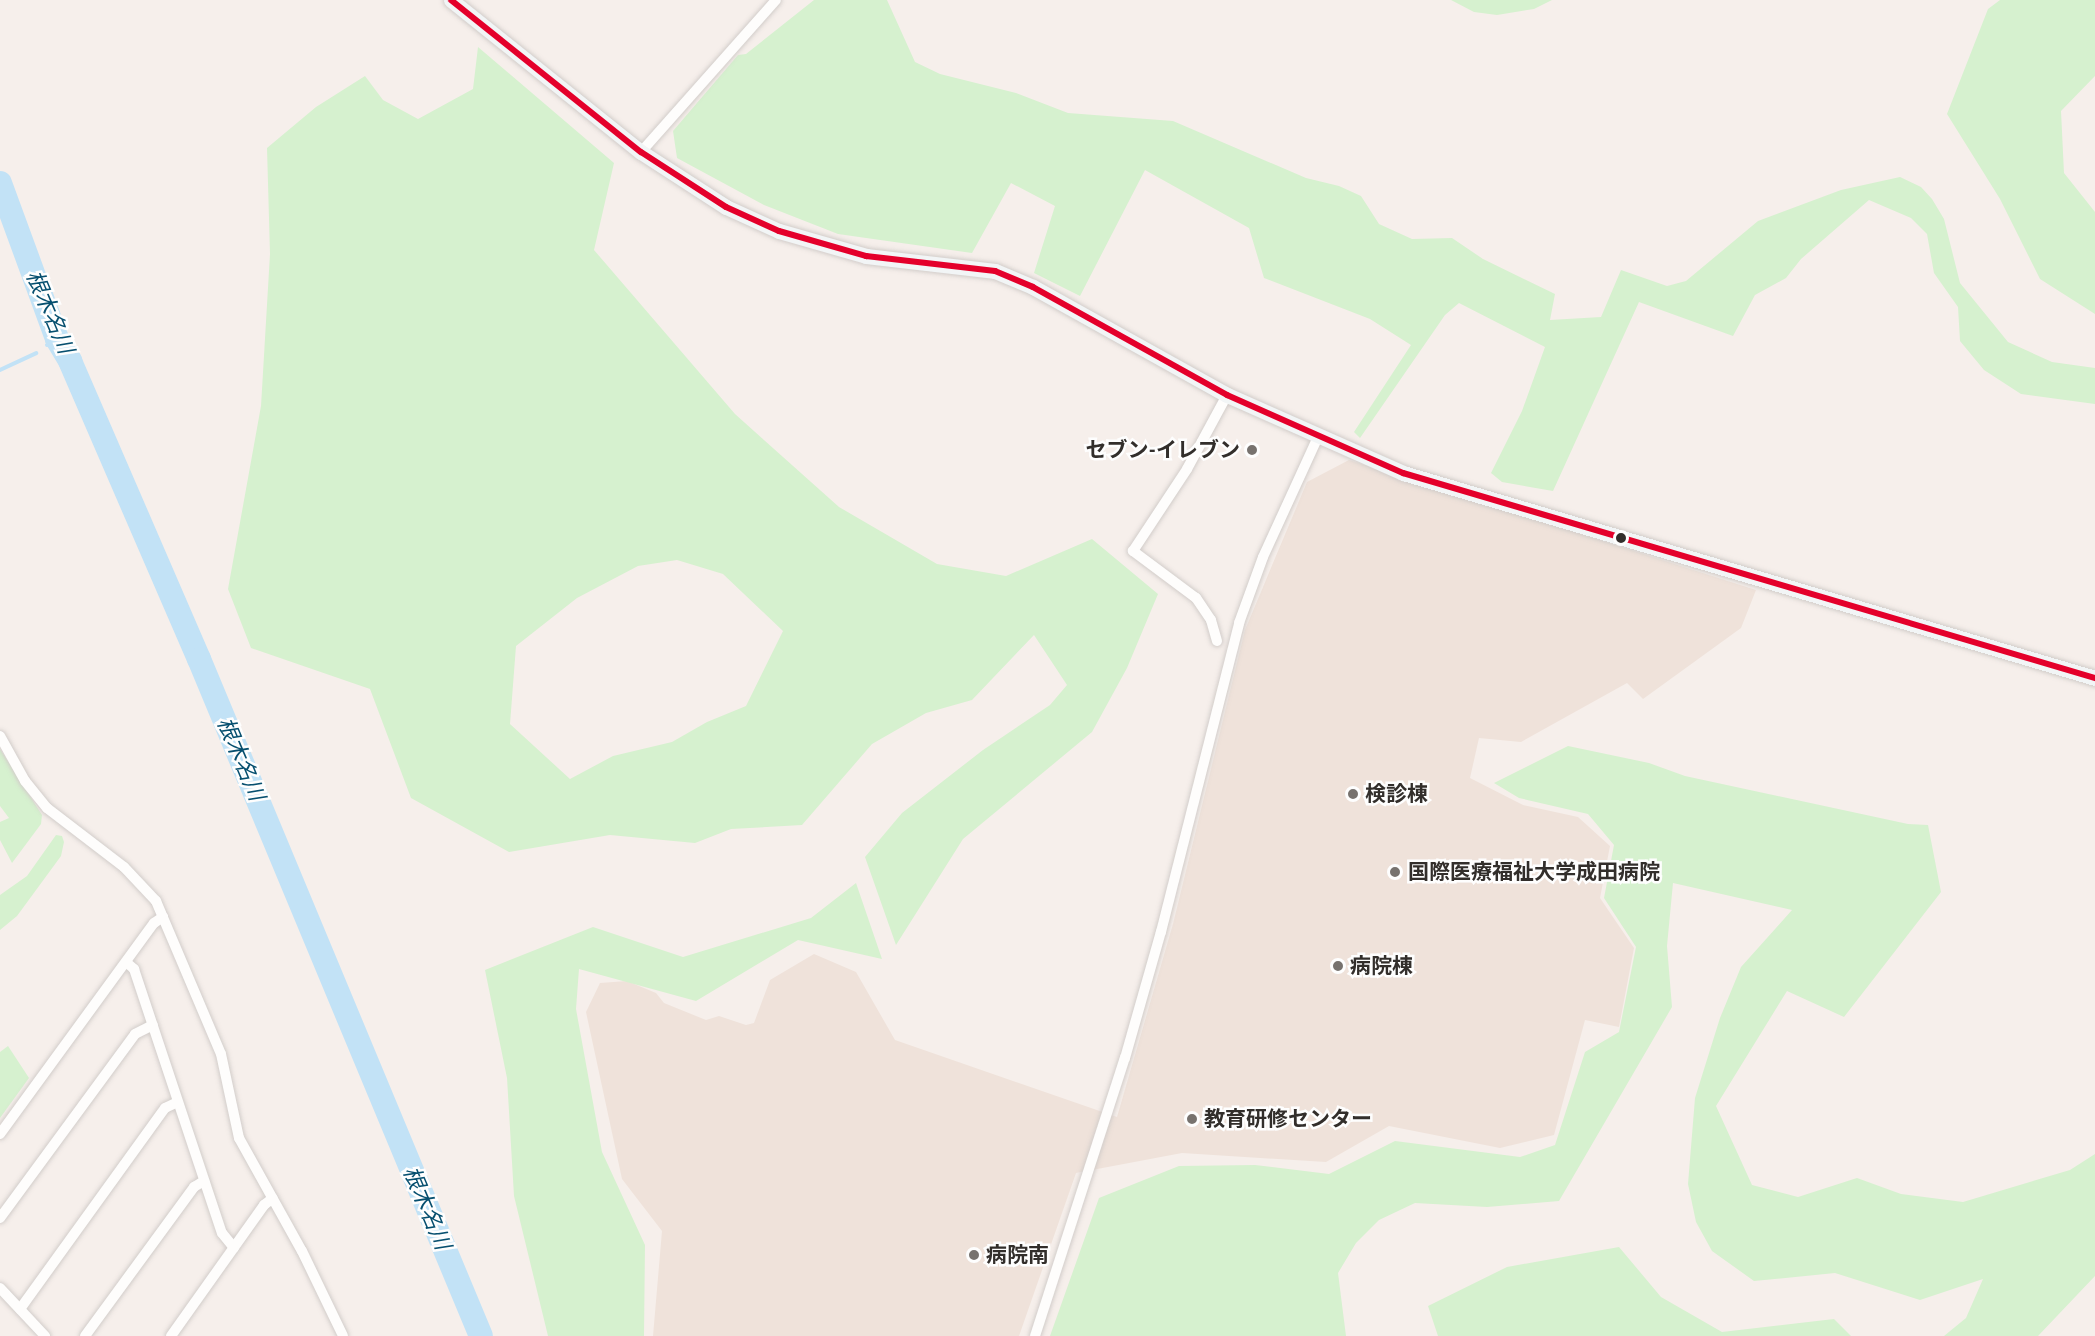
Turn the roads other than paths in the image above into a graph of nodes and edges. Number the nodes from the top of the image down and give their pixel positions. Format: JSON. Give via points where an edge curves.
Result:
{"nodes":[{"id":1,"x":451,"y":0,"type":"edge"},
{"id":2,"x":776,"y":0,"type":"edge"},
{"id":3,"x":641,"y":152,"type":"junction"},
{"id":4,"x":1227,"y":395,"type":"junction"},
{"id":5,"x":1318,"y":437,"type":"junction"},
{"id":6,"x":1217,"y":641,"type":"dead end"},
{"id":7,"x":2095,"y":678,"type":"edge"},
{"id":8,"x":0,"y":736,"type":"edge"},
{"id":9,"x":163,"y":917,"type":"junction"},
{"id":10,"x":126,"y":962,"type":"junction"},
{"id":11,"x":153,"y":1025,"type":"junction"},
{"id":12,"x":178,"y":1102,"type":"junction"},
{"id":13,"x":0,"y":1134,"type":"edge"},
{"id":14,"x":204,"y":1181,"type":"junction"},
{"id":15,"x":273,"y":1198,"type":"junction"},
{"id":16,"x":0,"y":1218,"type":"edge"},
{"id":17,"x":234,"y":1248,"type":"junction"},
{"id":18,"x":0,"y":1288,"type":"edge"},
{"id":19,"x":20,"y":1310,"type":"junction"},
{"id":20,"x":45,"y":1336,"type":"edge"},
{"id":21,"x":85,"y":1336,"type":"edge"},
{"id":22,"x":171,"y":1336,"type":"edge"},
{"id":23,"x":343,"y":1336,"type":"edge"},
{"id":24,"x":1035,"y":1336,"type":"edge"}],
"edges":[{"from":1,"to":3,"type":"street"},
{"from":2,"to":3,"type":"street"},
{"from":3,"to":4,"type":"street","via":[[726,207],[807,242],[866,256],[975,267],[1013,278]]},
{"from":4,"to":5,"type":"street"},
{"from":4,"to":6,"type":"street","via":[[1187,469],[1133,551],[1196,598],[1211,620]]},
{"from":5,"to":7,"type":"street","via":[[1459,492],[1646,543]]},
{"from":5,"to":24,"type":"street","via":[[1263,557],[1239,623],[1132,1035]]},
{"from":8,"to":9,"type":"street","via":[[37,797],[124,867],[156,901]]},
{"from":9,"to":10,"type":"street","via":[[154,923]]},
{"from":9,"to":15,"type":"street","via":[[221,1054],[239,1138]]},
{"from":10,"to":11,"type":"street","via":[[134,969]]},
{"from":10,"to":13,"type":"street"},
{"from":11,"to":12,"type":"street"},
{"from":11,"to":16,"type":"street","via":[[135,1034]]},
{"from":12,"to":14,"type":"street"},
{"from":12,"to":19,"type":"street","via":[[165,1108]]},
{"from":14,"to":17,"type":"street","via":[[222,1233]]},
{"from":14,"to":21,"type":"street","via":[[194,1187]]},
{"from":15,"to":17,"type":"street"},
{"from":15,"to":23,"type":"street"},
{"from":17,"to":22,"type":"street"},
{"from":18,"to":19,"type":"street"},
{"from":19,"to":20,"type":"street"}]}
